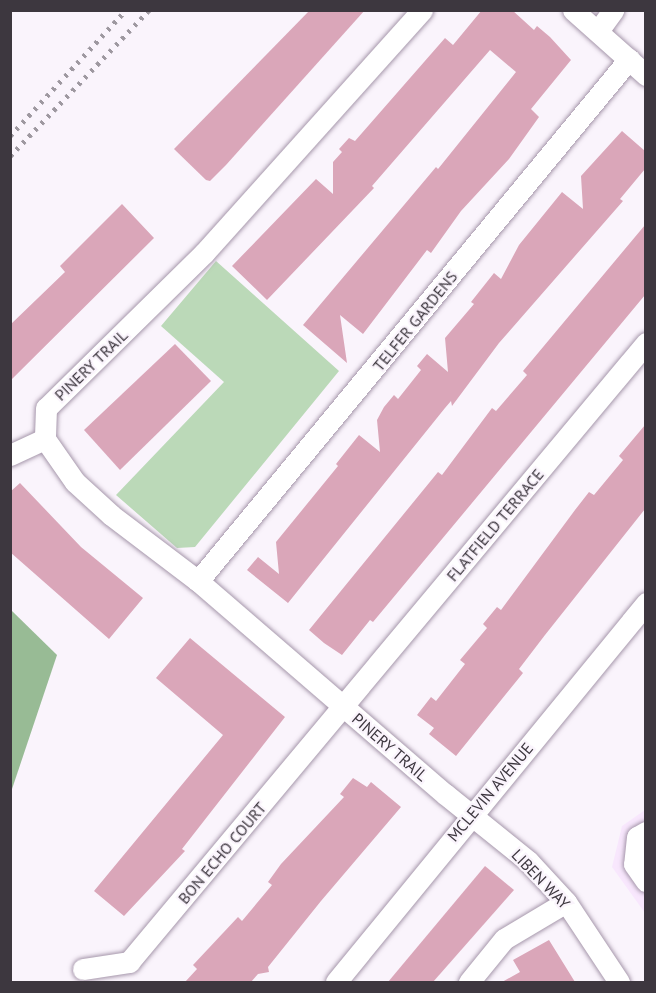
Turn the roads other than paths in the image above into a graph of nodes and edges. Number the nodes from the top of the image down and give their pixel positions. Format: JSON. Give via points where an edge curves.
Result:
{"nodes":[{"id":1,"x":422,"y":10,"type":"edge"},
{"id":2,"x":573,"y":10,"type":"edge"},
{"id":3,"x":613,"y":10,"type":"edge"},
{"id":4,"x":598,"y":31,"type":"junction"},
{"id":5,"x":629,"y":59,"type":"junction"},
{"id":6,"x":645,"y":75,"type":"edge"},
{"id":7,"x":645,"y":343,"type":"edge"},
{"id":8,"x":45,"y":440,"type":"junction"},
{"id":9,"x":10,"y":454,"type":"edge"},
{"id":10,"x":198,"y":581,"type":"junction"},
{"id":11,"x":645,"y":603,"type":"edge"},
{"id":12,"x":344,"y":707,"type":"junction"},
{"id":13,"x":471,"y":816,"type":"junction"},
{"id":14,"x":645,"y":832,"type":"edge"},
{"id":15,"x":645,"y":881,"type":"edge"},
{"id":16,"x":566,"y":902,"type":"junction"},
{"id":17,"x":83,"y":969,"type":"dead end"},
{"id":18,"x":336,"y":982,"type":"edge"},
{"id":19,"x":469,"y":982,"type":"edge"},
{"id":20,"x":619,"y":982,"type":"edge"}],
"edges":[{"from":1,"to":8,"type":"street","name":"PINERY TRAIL","via":[[204,252],[46,408]]},
{"from":2,"to":4,"type":"street"},
{"from":3,"to":4,"type":"street"},
{"from":4,"to":5,"type":"street"},
{"from":5,"to":6,"type":"street"},
{"from":5,"to":10,"type":"street","name":"TELFER GARDENS"},
{"from":7,"to":12,"type":"street","name":"FLATFIELD TERRACE"},
{"from":8,"to":9,"type":"street"},
{"from":8,"to":10,"type":"street","name":"PINERY TRAIL","via":[[75,482],[111,515]]},
{"from":10,"to":12,"type":"street","name":"PINERY TRAIL"},
{"from":11,"to":13,"type":"street","name":"MCLEVIN AVENUE"},
{"from":12,"to":13,"type":"street","name":"PINERY TRAIL"},
{"from":12,"to":17,"type":"street","name":"BON ECHO COURT","via":[[129,962]]},
{"from":13,"to":16,"type":"street","name":"LIBEN WAY","via":[[528,861]]},
{"from":13,"to":18,"type":"street","name":"MCLEVIN AVENUE"},
{"from":14,"to":15,"type":"street","via":[[637,837],[634,864]]},
{"from":16,"to":19,"type":"street","via":[[504,939]]},
{"from":16,"to":20,"type":"street","name":"LIBEN WAY"}]}
